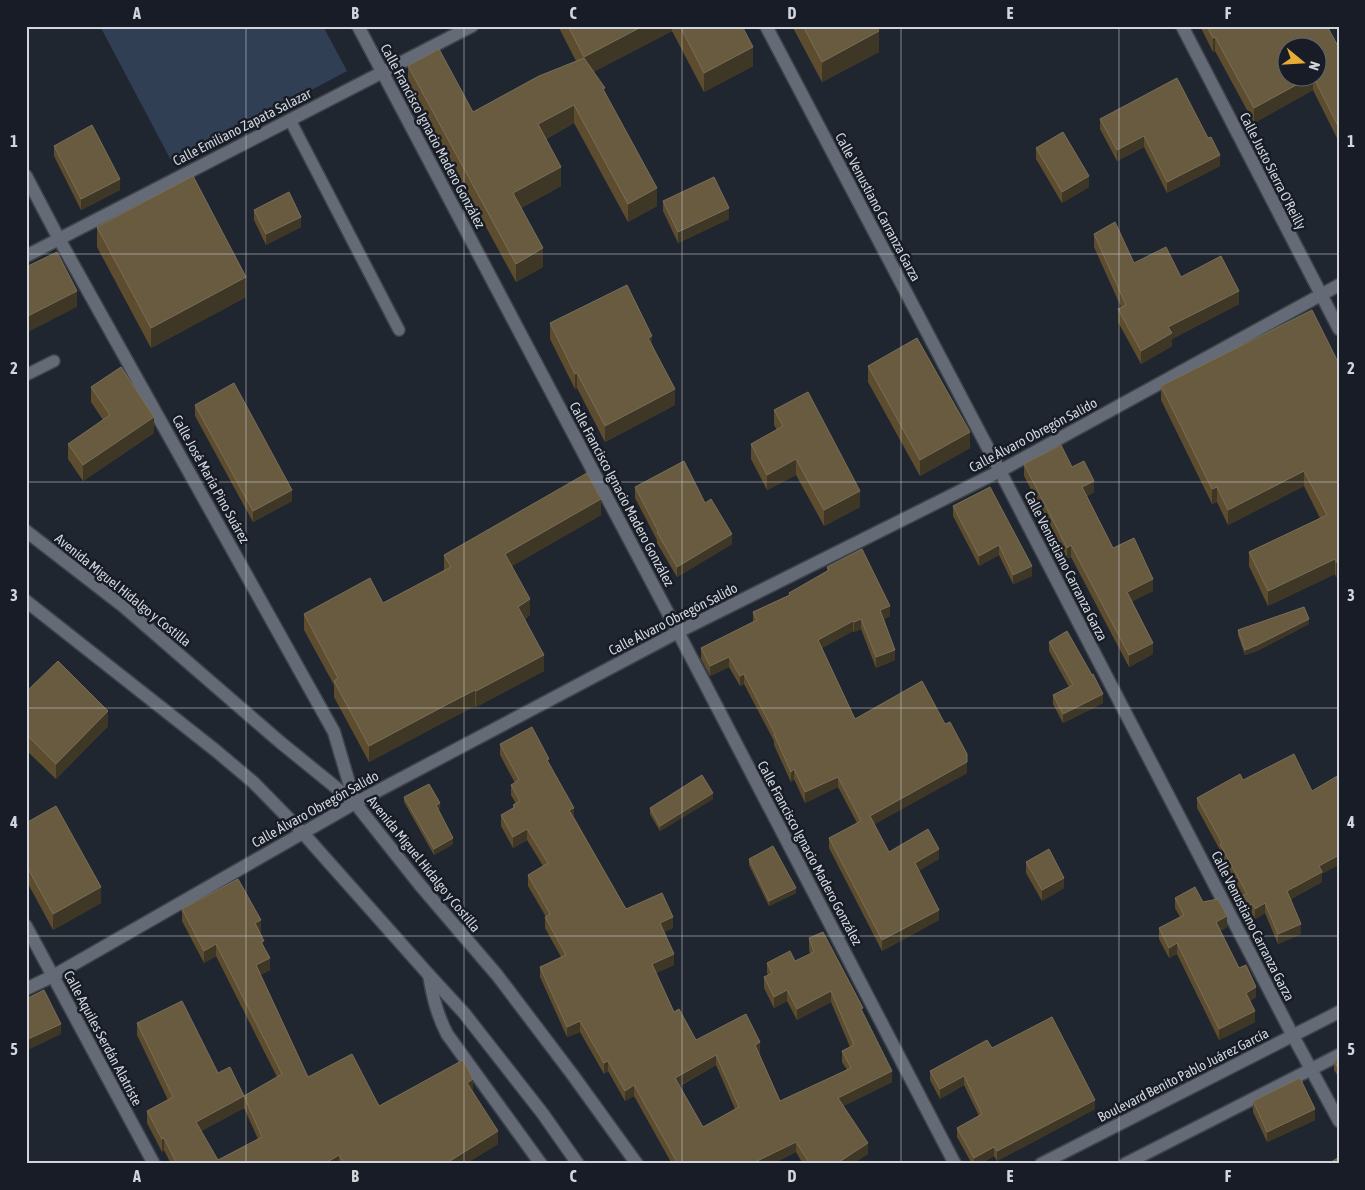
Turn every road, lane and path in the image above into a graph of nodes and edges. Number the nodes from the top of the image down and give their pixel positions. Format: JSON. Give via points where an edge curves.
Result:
{"nodes":[{"id":1,"x":358,"y":26,"type":"edge"},
{"id":2,"x":472,"y":26,"type":"edge"},
{"id":3,"x":766,"y":26,"type":"edge"},
{"id":4,"x":1182,"y":26,"type":"edge"},
{"id":5,"x":382,"y":72,"type":"junction"},
{"id":6,"x":290,"y":120,"type":"junction"},
{"id":7,"x":26,"y":176,"type":"edge"},
{"id":8,"x":59,"y":239,"type":"junction"},
{"id":9,"x":26,"y":256,"type":"edge"},
{"id":10,"x":1339,"y":285,"type":"edge"},
{"id":11,"x":1320,"y":295,"type":"junction"},
{"id":12,"x":1339,"y":329,"type":"edge"},
{"id":13,"x":399,"y":330,"type":"dead end"},
{"id":14,"x":54,"y":361,"type":"dead end"},
{"id":15,"x":26,"y":375,"type":"edge"},
{"id":16,"x":1000,"y":470,"type":"junction"},
{"id":17,"x":26,"y":531,"type":"edge"},
{"id":18,"x":26,"y":601,"type":"edge"},
{"id":19,"x":678,"y":632,"type":"junction"},
{"id":20,"x":355,"y":803,"type":"junction"},
{"id":21,"x":302,"y":832,"type":"junction"},
{"id":22,"x":26,"y":926,"type":"edge"},
{"id":23,"x":429,"y":975,"type":"junction"},
{"id":24,"x":53,"y":976,"type":"junction"},
{"id":25,"x":26,"y":989,"type":"edge"},
{"id":26,"x":1339,"y":1012,"type":"edge"},
{"id":27,"x":1293,"y":1036,"type":"junction"},
{"id":28,"x":1339,"y":1055,"type":"edge"},
{"id":29,"x":1311,"y":1069,"type":"junction"},
{"id":30,"x":1339,"y":1121,"type":"edge"},
{"id":31,"x":154,"y":1164,"type":"edge"},
{"id":32,"x":541,"y":1164,"type":"edge"},
{"id":33,"x":578,"y":1164,"type":"edge"},
{"id":34,"x":637,"y":1164,"type":"edge"},
{"id":35,"x":955,"y":1164,"type":"edge"},
{"id":36,"x":1041,"y":1164,"type":"edge"},
{"id":37,"x":1125,"y":1164,"type":"edge"}],
"edges":[{"from":1,"to":5,"type":"street","name":"Calle Francisco Ignacio Madero González"},
{"from":2,"to":5,"type":"street","name":"Calle Emiliano Zapata Salazar"},
{"from":3,"to":16,"type":"street","name":"Calle Venustiano Carranza Garza"},
{"from":4,"to":11,"type":"street","name":"Calle Justo Sierra O'Reilly"},
{"from":5,"to":6,"type":"street","name":"Calle Emiliano Zapata Salazar"},
{"from":5,"to":19,"type":"street","name":"Calle Francisco Ignacio Madero González"},
{"from":6,"to":8,"type":"street","name":"Calle Emiliano Zapata Salazar"},
{"from":6,"to":13,"type":"lane"},
{"from":7,"to":8,"type":"street","name":"Calle José María Pino Suárez"},
{"from":8,"to":9,"type":"street","name":"Calle Emiliano Zapata Salazar"},
{"from":8,"to":20,"type":"street","name":"Calle José María Pino Suárez","via":[[334,732]]},
{"from":10,"to":11,"type":"street","name":"Calle Álvaro Obregón Salido"},
{"from":11,"to":12,"type":"street","name":"Calle Justo Sierra O'Reilly"},
{"from":11,"to":16,"type":"street","name":"Calle Álvaro Obregón Salido"},
{"from":14,"to":15,"type":"lane"},
{"from":16,"to":19,"type":"street","name":"Calle Álvaro Obregón Salido"},
{"from":16,"to":27,"type":"street","name":"Calle Venustiano Carranza Garza"},
{"from":17,"to":20,"type":"street","name":"Avenida Miguel Hidalgo y Costilla","via":[[122,606]]},
{"from":18,"to":21,"type":"street","via":[[223,756]]},
{"from":19,"to":20,"type":"street","name":"Calle Álvaro Obregón Salido"},
{"from":19,"to":35,"type":"street","name":"Calle Francisco Ignacio Madero González"},
{"from":20,"to":21,"type":"street","name":"Calle Álvaro Obregón Salido"},
{"from":20,"to":34,"type":"street","name":"Avenida Miguel Hidalgo y Costilla","via":[[497,975]]},
{"from":21,"to":23,"type":"street"},
{"from":21,"to":24,"type":"street","name":"Calle Álvaro Obregón Salido"},
{"from":22,"to":24,"type":"street","name":"Calle Aquiles Serdán Alatriste"},
{"from":23,"to":32,"type":"street","via":[[439,1019],[447,1034]]},
{"from":23,"to":33,"type":"street","via":[[486,1040]]},
{"from":24,"to":25,"type":"street","name":"Calle Álvaro Obregón Salido"},
{"from":24,"to":31,"type":"street","name":"Calle Aquiles Serdán Alatriste"},
{"from":26,"to":27,"type":"street","name":"Boulevard Benito Pablo Juárez García"},
{"from":27,"to":29,"type":"street","name":"Calle Venustiano Carranza Garza"},
{"from":27,"to":36,"type":"street","name":"Boulevard Benito Pablo Juárez García"},
{"from":28,"to":29,"type":"street"},
{"from":29,"to":30,"type":"street","name":"Calle Venustiano Carranza Garza"},
{"from":29,"to":37,"type":"street"}]}
